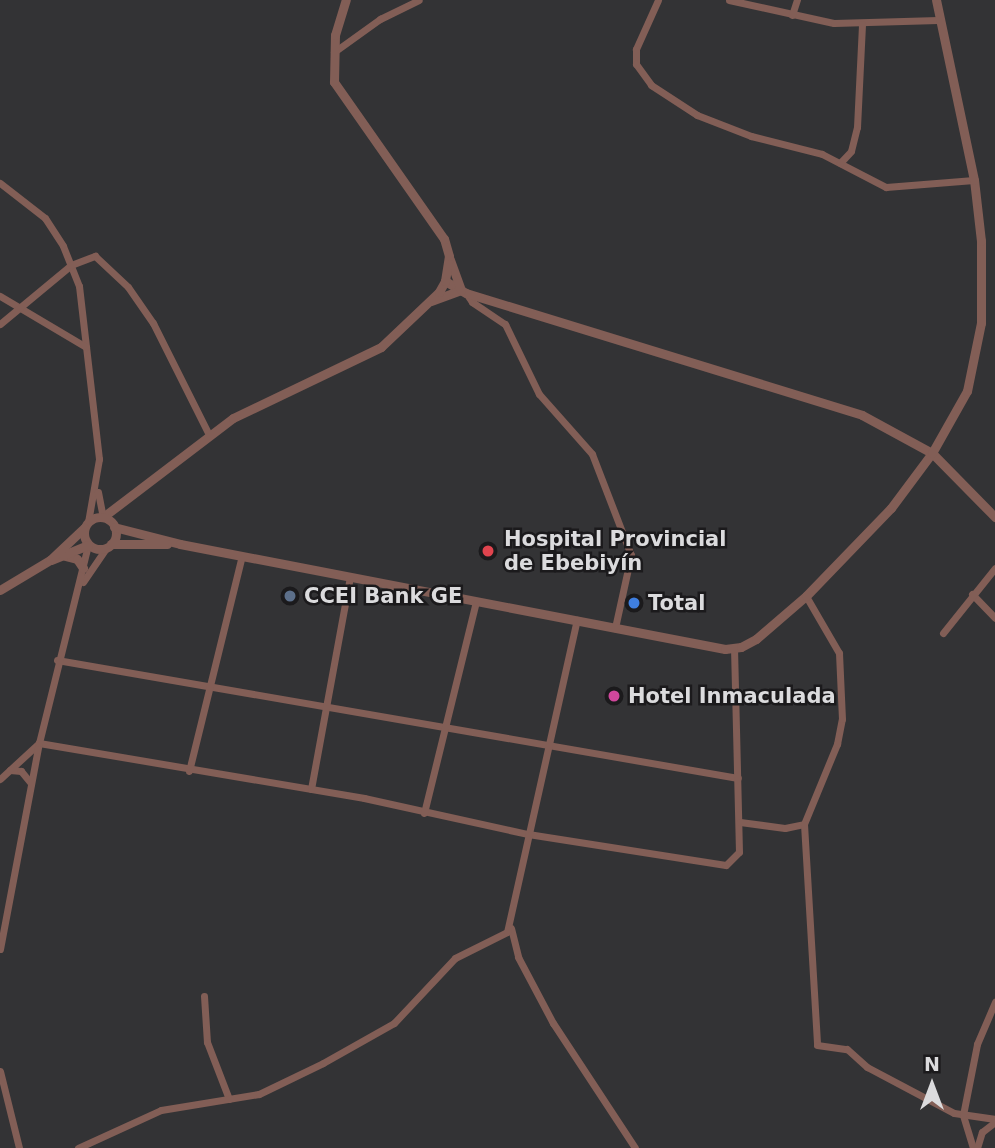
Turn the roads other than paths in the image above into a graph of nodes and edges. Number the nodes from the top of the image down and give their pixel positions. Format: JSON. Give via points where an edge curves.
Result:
{"nodes":[{"id":1,"x":346,"y":0,"type":"edge"},
{"id":2,"x":419,"y":0,"type":"edge"},
{"id":3,"x":657,"y":0,"type":"edge"},
{"id":4,"x":729,"y":0,"type":"edge"},
{"id":5,"x":797,"y":0,"type":"edge"},
{"id":6,"x":936,"y":0,"type":"edge"},
{"id":7,"x":792,"y":15,"type":"junction"},
{"id":8,"x":938,"y":20,"type":"junction"},
{"id":9,"x":862,"y":24,"type":"junction"},
{"id":10,"x":333,"y":52,"type":"junction"},
{"id":11,"x":840,"y":163,"type":"junction"},
{"id":12,"x":974,"y":180,"type":"junction"},
{"id":13,"x":0,"y":183,"type":"edge"},
{"id":14,"x":449,"y":257,"type":"junction"},
{"id":15,"x":71,"y":265,"type":"junction"},
{"id":16,"x":445,"y":281,"type":"junction"},
{"id":17,"x":464,"y":291,"type":"junction"},
{"id":18,"x":0,"y":296,"type":"edge"},
{"id":19,"x":429,"y":302,"type":"junction"},
{"id":20,"x":19,"y":307,"type":"junction"},
{"id":21,"x":0,"y":324,"type":"edge"},
{"id":22,"x":86,"y":347,"type":"junction"},
{"id":23,"x":209,"y":435,"type":"junction"},
{"id":24,"x":932,"y":453,"type":"junction"},
{"id":25,"x":97,"y":488,"type":"junction"},
{"id":26,"x":995,"y":517,"type":"edge"},
{"id":27,"x":108,"y":521,"type":"junction"},
{"id":28,"x":86,"y":525,"type":"junction"},
{"id":29,"x":180,"y":544,"type":"junction"},
{"id":30,"x":88,"y":545,"type":"junction"},
{"id":31,"x":109,"y":546,"type":"junction"},
{"id":32,"x":63,"y":556,"type":"junction"},
{"id":33,"x":242,"y":556,"type":"junction"},
{"id":34,"x":50,"y":560,"type":"junction"},
{"id":35,"x":83,"y":568,"type":"junction"},
{"id":36,"x":995,"y":568,"type":"edge"},
{"id":37,"x":350,"y":577,"type":"junction"},
{"id":38,"x":81,"y":586,"type":"junction"},
{"id":39,"x":0,"y":590,"type":"edge"},
{"id":40,"x":972,"y":594,"type":"junction"},
{"id":41,"x":806,"y":597,"type":"junction"},
{"id":42,"x":476,"y":601,"type":"junction"},
{"id":43,"x":995,"y":618,"type":"edge"},
{"id":44,"x":577,"y":621,"type":"junction"},
{"id":45,"x":615,"y":628,"type":"junction"},
{"id":46,"x":943,"y":634,"type":"dead end"},
{"id":47,"x":734,"y":649,"type":"junction"},
{"id":48,"x":57,"y":660,"type":"junction"},
{"id":49,"x":209,"y":685,"type":"junction"},
{"id":50,"x":323,"y":706,"type":"junction"},
{"id":51,"x":444,"y":728,"type":"junction"},
{"id":52,"x":38,"y":743,"type":"junction"},
{"id":53,"x":547,"y":746,"type":"junction"},
{"id":54,"x":10,"y":770,"type":"junction"},
{"id":55,"x":189,"y":771,"type":"junction"},
{"id":56,"x":738,"y":778,"type":"junction"},
{"id":57,"x":0,"y":779,"type":"edge"},
{"id":58,"x":30,"y":782,"type":"junction"},
{"id":59,"x":311,"y":789,"type":"junction"},
{"id":60,"x":424,"y":813,"type":"junction"},
{"id":61,"x":740,"y":822,"type":"junction"},
{"id":62,"x":804,"y":824,"type":"junction"},
{"id":63,"x":528,"y":834,"type":"junction"},
{"id":64,"x":511,"y":928,"type":"junction"},
{"id":65,"x":0,"y":949,"type":"edge"},
{"id":66,"x":204,"y":996,"type":"dead end"},
{"id":67,"x":995,"y":1002,"type":"edge"},
{"id":68,"x":0,"y":1071,"type":"edge"},
{"id":69,"x":229,"y":1099,"type":"junction"},
{"id":70,"x":963,"y":1115,"type":"junction"},
{"id":71,"x":995,"y":1121,"type":"edge"},
{"id":72,"x":19,"y":1148,"type":"edge"},
{"id":73,"x":78,"y":1148,"type":"edge"},
{"id":74,"x":635,"y":1148,"type":"edge"},
{"id":75,"x":975,"y":1148,"type":"edge"}],
"edges":[{"from":1,"to":10,"type":"street"},
{"from":2,"to":10,"type":"street","via":[[380,19]]},
{"from":3,"to":11,"type":"street","via":[[635,58],[651,85],[720,126],[802,147]]},
{"from":4,"to":7,"type":"street"},
{"from":5,"to":7,"type":"street"},
{"from":6,"to":8,"type":"street"},
{"from":7,"to":9,"type":"street"},
{"from":8,"to":9,"type":"street"},
{"from":8,"to":12,"type":"street"},
{"from":9,"to":11,"type":"street","via":[[857,127],[851,151]]},
{"from":10,"to":14,"type":"street","via":[[332,73],[341,97],[421,202],[447,245]]},
{"from":11,"to":12,"type":"street","via":[[886,187]]},
{"from":12,"to":24,"type":"street","via":[[982,276],[978,351],[967,391]]},
{"from":13,"to":15,"type":"street","via":[[45,218]]},
{"from":14,"to":16,"type":"street"},
{"from":14,"to":17,"type":"street"},
{"from":15,"to":20,"type":"street"},
{"from":15,"to":22,"type":"street","via":[[81,293]]},
{"from":15,"to":23,"type":"street","via":[[95,256],[128,287],[162,337]]},
{"from":16,"to":17,"type":"street"},
{"from":16,"to":19,"type":"street"},
{"from":17,"to":19,"type":"street"},
{"from":17,"to":24,"type":"street","via":[[830,402]]},
{"from":17,"to":45,"type":"street","via":[[472,302],[505,324],[539,394],[592,454],[631,555]]},
{"from":18,"to":20,"type":"street"},
{"from":19,"to":23,"type":"street","via":[[371,354],[233,418]]},
{"from":20,"to":21,"type":"street"},
{"from":20,"to":22,"type":"street"},
{"from":22,"to":25,"type":"street","via":[[99,459]]},
{"from":23,"to":27,"type":"street"},
{"from":24,"to":26,"type":"street"},
{"from":24,"to":41,"type":"street","via":[[891,508]]},
{"from":25,"to":27,"type":"street"},
{"from":25,"to":28,"type":"street"},
{"from":27,"to":28,"type":"street"},
{"from":27,"to":29,"type":"street"},
{"from":27,"to":31,"type":"street"},
{"from":28,"to":30,"type":"street"},
{"from":28,"to":34,"type":"street"},
{"from":29,"to":31,"type":"street"},
{"from":29,"to":33,"type":"street"},
{"from":30,"to":31,"type":"street"},
{"from":30,"to":32,"type":"street"},
{"from":30,"to":35,"type":"street"},
{"from":31,"to":38,"type":"street"},
{"from":32,"to":34,"type":"street"},
{"from":32,"to":35,"type":"street","via":[[77,559]]},
{"from":33,"to":37,"type":"street"},
{"from":33,"to":49,"type":"street"},
{"from":34,"to":39,"type":"street"},
{"from":35,"to":38,"type":"street"},
{"from":36,"to":40,"type":"street"},
{"from":37,"to":42,"type":"street"},
{"from":37,"to":50,"type":"street"},
{"from":38,"to":48,"type":"street"},
{"from":40,"to":43,"type":"street"},
{"from":40,"to":46,"type":"street"},
{"from":41,"to":47,"type":"street","via":[[756,639]]},
{"from":41,"to":62,"type":"street","via":[[839,653],[842,719],[837,744]]},
{"from":42,"to":44,"type":"street"},
{"from":42,"to":51,"type":"street"},
{"from":44,"to":45,"type":"street"},
{"from":44,"to":53,"type":"street"},
{"from":45,"to":47,"type":"street"},
{"from":47,"to":56,"type":"street"},
{"from":48,"to":49,"type":"street"},
{"from":48,"to":52,"type":"street"},
{"from":49,"to":50,"type":"street"},
{"from":49,"to":55,"type":"street"},
{"from":50,"to":51,"type":"street"},
{"from":50,"to":59,"type":"street"},
{"from":51,"to":53,"type":"street"},
{"from":51,"to":60,"type":"street"},
{"from":52,"to":54,"type":"street"},
{"from":52,"to":55,"type":"street"},
{"from":52,"to":58,"type":"street"},
{"from":53,"to":56,"type":"street"},
{"from":53,"to":63,"type":"street"},
{"from":54,"to":57,"type":"street"},
{"from":54,"to":58,"type":"street","via":[[21,771]]},
{"from":55,"to":59,"type":"street"},
{"from":56,"to":61,"type":"street"},
{"from":58,"to":65,"type":"street"},
{"from":59,"to":60,"type":"street"},
{"from":60,"to":63,"type":"street"},
{"from":61,"to":62,"type":"street","via":[[785,828]]},
{"from":61,"to":63,"type":"street","via":[[739,852],[726,864]]},
{"from":62,"to":70,"type":"street","via":[[803,877],[816,976],[817,1045],[848,1049],[867,1067]]},
{"from":63,"to":64,"type":"street"},
{"from":64,"to":69,"type":"street","via":[[455,958],[380,1033],[271,1089]]},
{"from":64,"to":74,"type":"street","via":[[518,957],[553,1023]]},
{"from":66,"to":69,"type":"street","via":[[209,1052]]},
{"from":67,"to":70,"type":"street","via":[[977,1044]]},
{"from":68,"to":72,"type":"street"},
{"from":69,"to":73,"type":"street","via":[[161,1110]]},
{"from":70,"to":71,"type":"street"},
{"from":70,"to":75,"type":"street"},
{"from":71,"to":75,"type":"street","via":[[982,1132]]}]}
